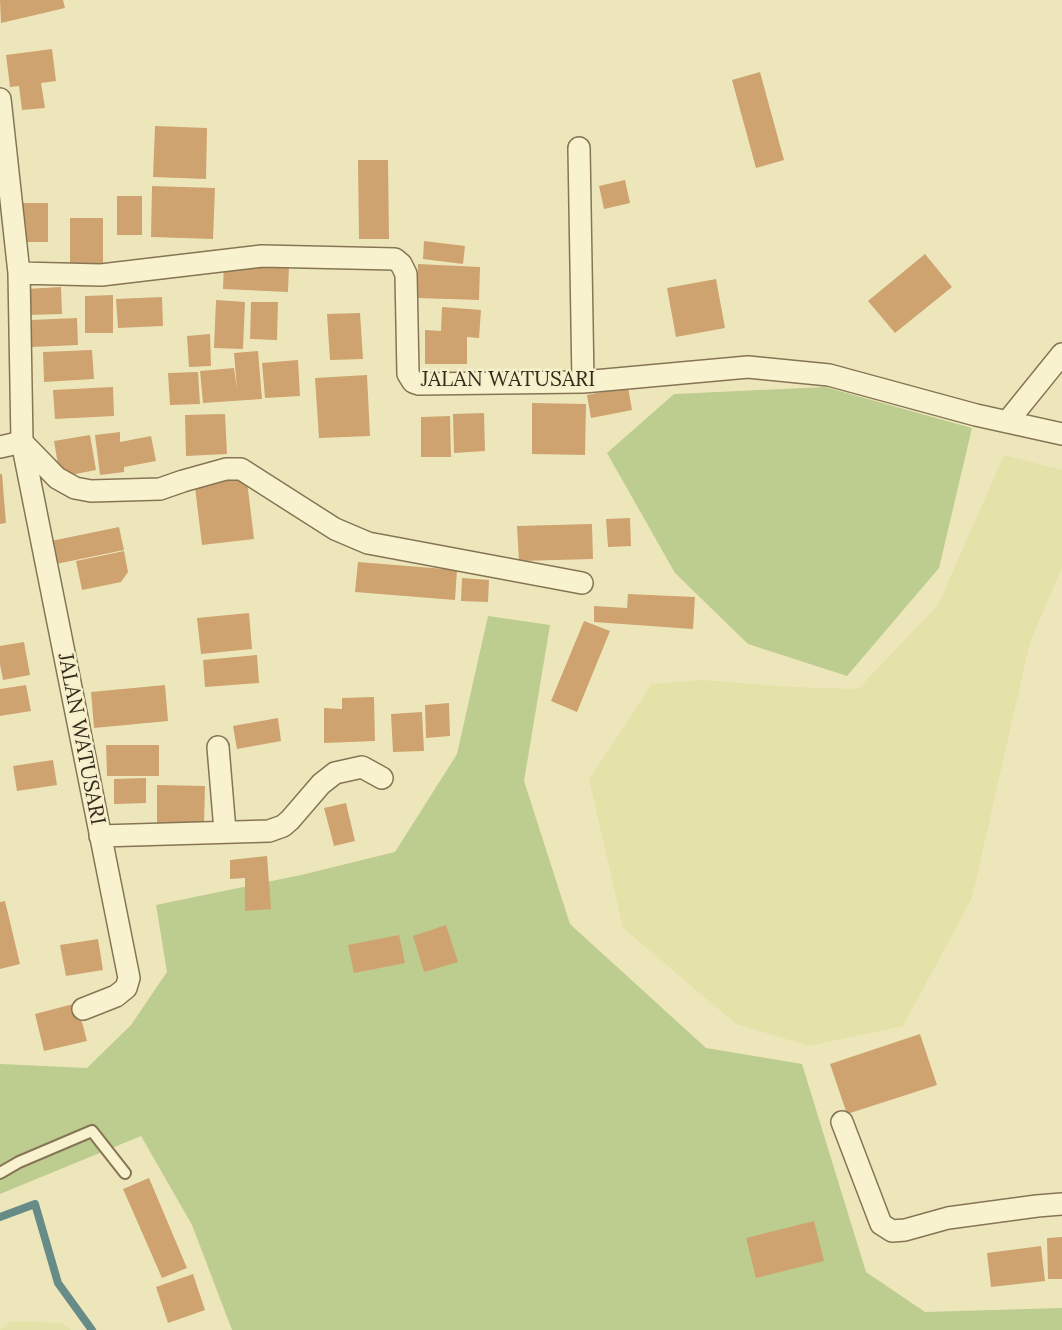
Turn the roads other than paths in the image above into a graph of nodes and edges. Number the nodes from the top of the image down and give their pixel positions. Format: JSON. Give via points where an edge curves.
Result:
{"nodes":[{"id":1,"x":0,"y":99,"type":"edge"},
{"id":2,"x":579,"y":148,"type":"dead end"},
{"id":3,"x":19,"y":273,"type":"junction"},
{"id":4,"x":1062,"y":354,"type":"edge"},
{"id":5,"x":583,"y":382,"type":"junction"},
{"id":6,"x":1007,"y":422,"type":"junction"},
{"id":7,"x":1062,"y":434,"type":"edge"},
{"id":8,"x":22,"y":442,"type":"junction"},
{"id":9,"x":0,"y":447,"type":"edge"},
{"id":10,"x":582,"y":583,"type":"dead end"},
{"id":11,"x":218,"y":747,"type":"dead end"},
{"id":12,"x":382,"y":778,"type":"dead end"},
{"id":13,"x":225,"y":831,"type":"junction"},
{"id":14,"x":100,"y":836,"type":"junction"},
{"id":15,"x":83,"y":1009,"type":"dead end"},
{"id":16,"x":842,"y":1122,"type":"dead end"},
{"id":17,"x":0,"y":1173,"type":"edge"},
{"id":18,"x":125,"y":1173,"type":"dead end"},
{"id":19,"x":1062,"y":1204,"type":"edge"}],
"edges":[{"from":1,"to":3,"type":"street","name":"JALAN WATUSARI"},
{"from":2,"to":5,"type":"street"},
{"from":3,"to":5,"type":"street","name":"JALAN WATUSARI","via":[[101,275],[262,256],[394,259],[406,273],[408,374],[413,382]]},
{"from":3,"to":8,"type":"street","name":"JALAN WATUSARI"},
{"from":4,"to":6,"type":"street"},
{"from":5,"to":6,"type":"street","name":"JALAN WATUSARI","via":[[747,367],[829,375]]},
{"from":6,"to":7,"type":"street","name":"JALAN WATUSARI"},
{"from":8,"to":9,"type":"street"},
{"from":8,"to":10,"type":"street","via":[[57,478],[75,488],[160,489],[226,469],[241,469],[335,529],[368,543]]},
{"from":8,"to":14,"type":"street","name":"JALAN WATUSARI"},
{"from":11,"to":13,"type":"street"},
{"from":12,"to":13,"type":"street","via":[[362,767],[335,773],[282,826],[269,831]]},
{"from":13,"to":14,"type":"street"},
{"from":14,"to":15,"type":"street","name":"JALAN WATUSARI","via":[[129,978],[126,988],[116,996]]},
{"from":16,"to":19,"type":"street","via":[[881,1224],[892,1231],[948,1218]]},
{"from":17,"to":18,"type":"lane","via":[[92,1131]]}]}
